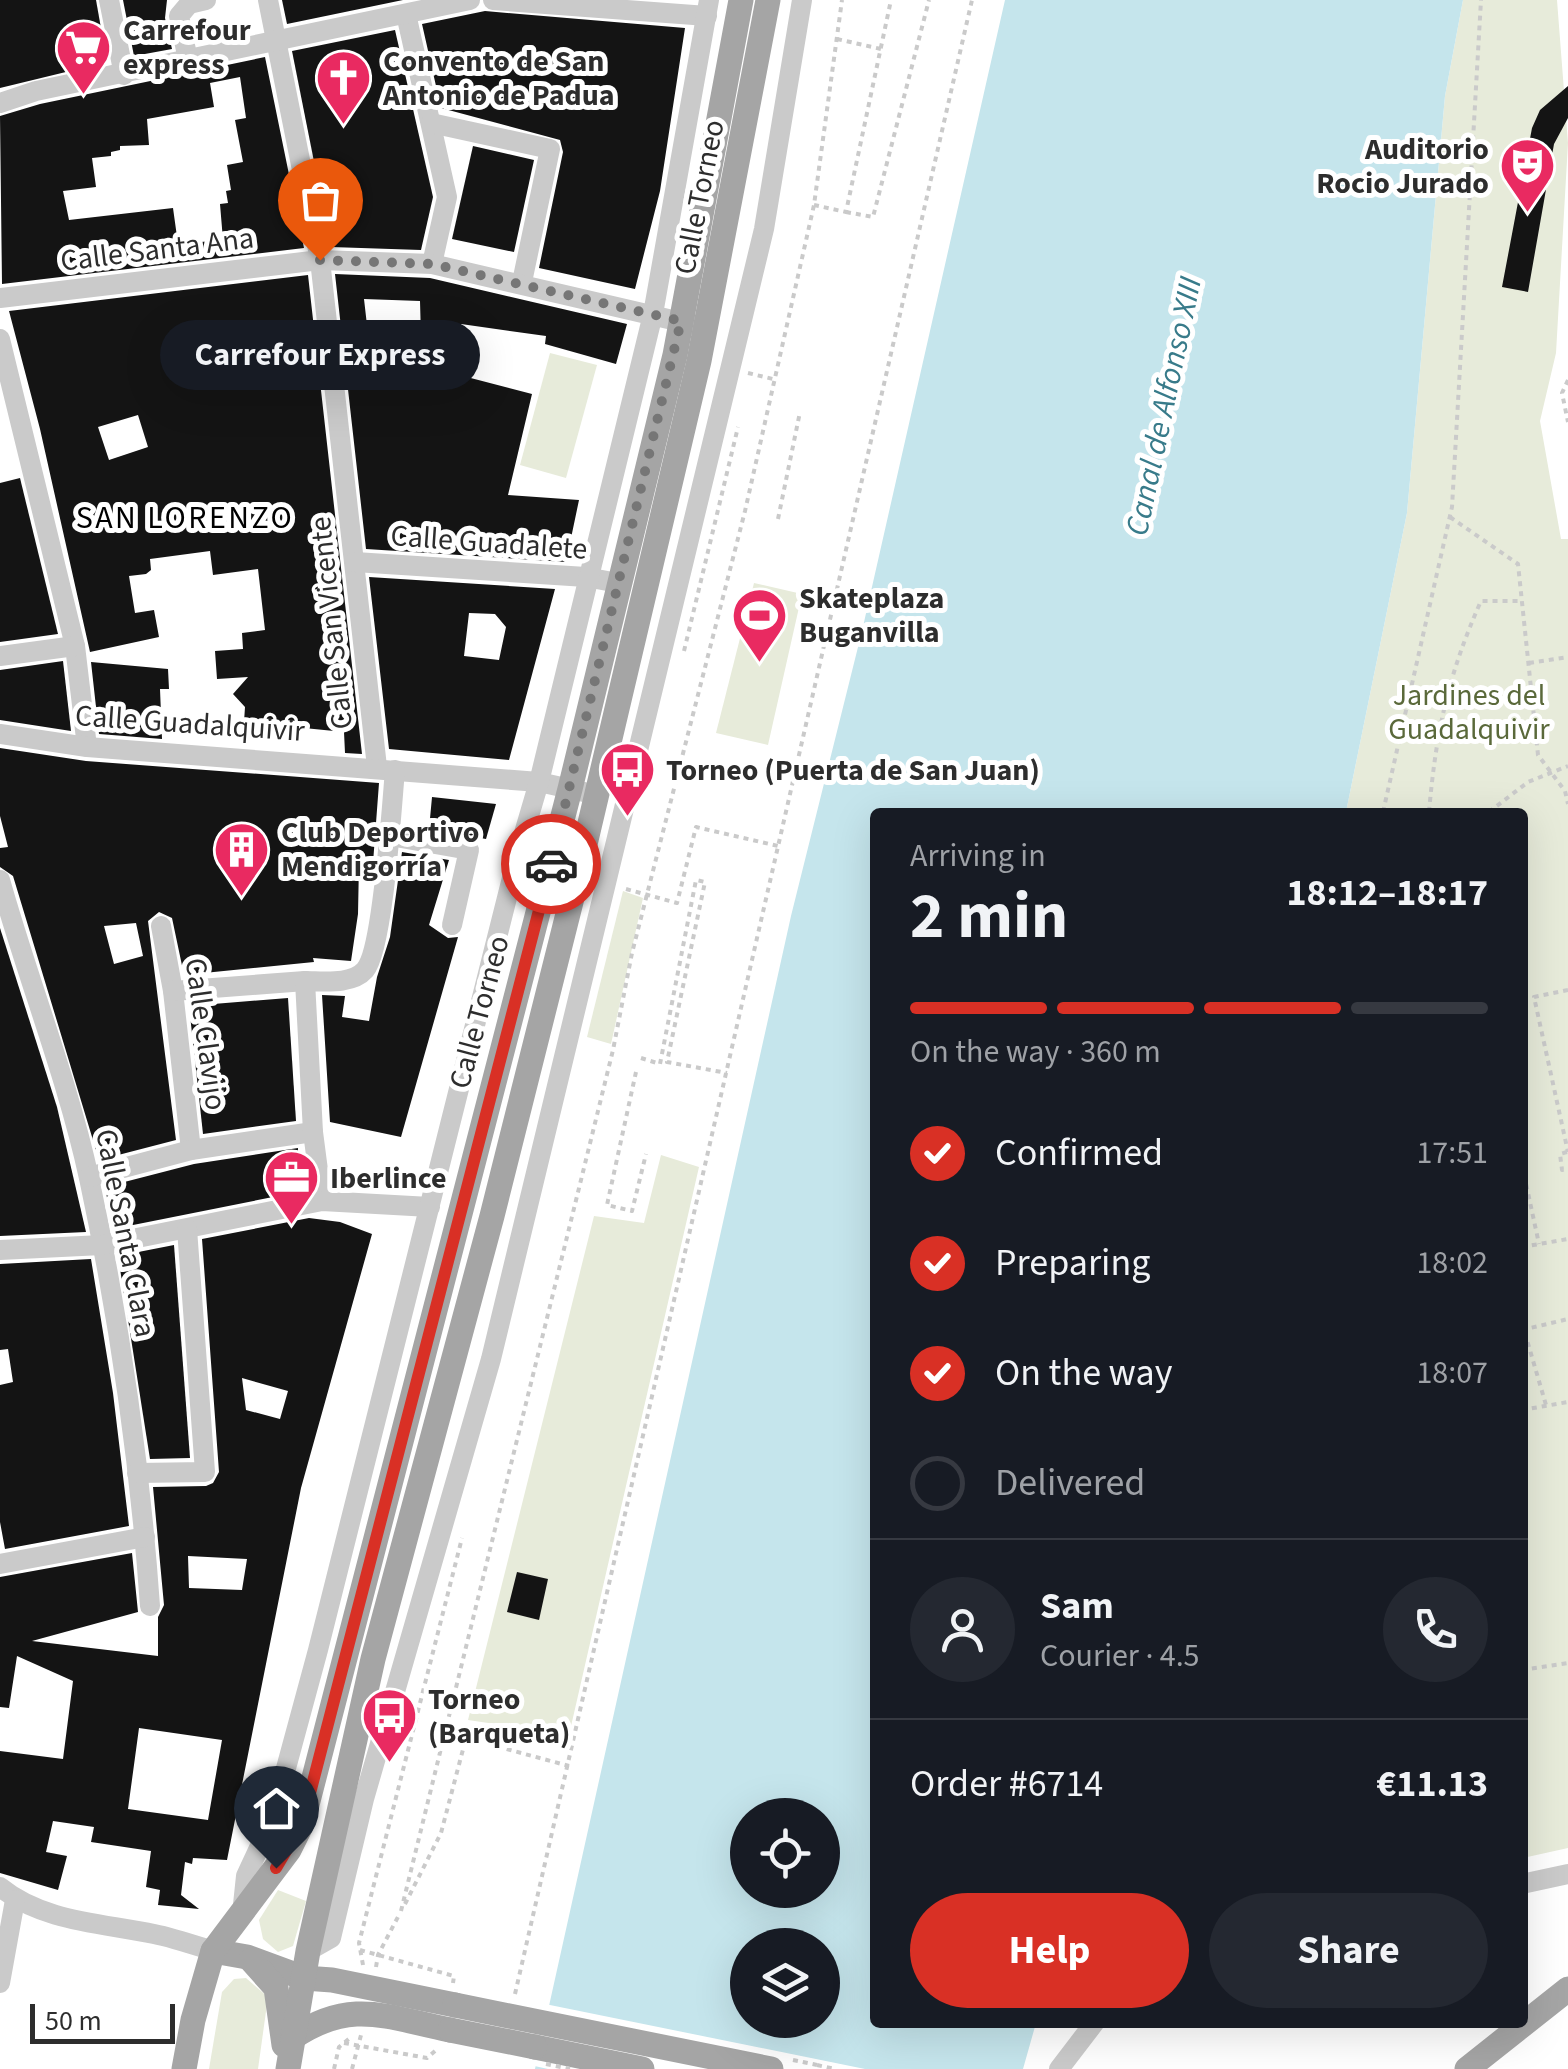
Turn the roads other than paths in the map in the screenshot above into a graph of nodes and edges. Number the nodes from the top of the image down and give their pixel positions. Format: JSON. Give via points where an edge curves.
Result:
{"nodes":[{"id":1,"x":109,"y":0,"type":"edge"},
{"id":2,"x":206,"y":0,"type":"edge"},
{"id":3,"x":268,"y":0,"type":"edge"},
{"id":4,"x":470,"y":0,"type":"edge"},
{"id":5,"x":493,"y":0,"type":"edge"},
{"id":6,"x":741,"y":0,"type":"edge"},
{"id":7,"x":768,"y":0,"type":"edge"},
{"id":8,"x":802,"y":0,"type":"edge"},
{"id":9,"x":640,"y":5,"type":"edge"},
{"id":10,"x":708,"y":8,"type":"edge"},
{"id":11,"x":406,"y":14,"type":"junction"},
{"id":12,"x":277,"y":41,"type":"junction"},
{"id":13,"x":188,"y":60,"type":"junction"},
{"id":14,"x":124,"y":75,"type":"junction"},
{"id":15,"x":0,"y":103,"type":"edge"},
{"id":16,"x":431,"y":123,"type":"junction"},
{"id":17,"x":320,"y":260,"type":"junction"},
{"id":18,"x":432,"y":264,"type":"junction"},
{"id":19,"x":522,"y":282,"type":"junction"},
{"id":20,"x":0,"y":298,"type":"edge"},
{"id":21,"x":653,"y":314,"type":"junction"},
{"id":22,"x":681,"y":321,"type":"junction"},
{"id":23,"x":707,"y":328,"type":"junction"},
{"id":24,"x":0,"y":339,"type":"edge"},
{"id":25,"x":356,"y":562,"type":"junction"},
{"id":26,"x":586,"y":577,"type":"junction"},
{"id":27,"x":618,"y":583,"type":"junction"},
{"id":28,"x":75,"y":646,"type":"junction"},
{"id":29,"x":0,"y":656,"type":"edge"},
{"id":30,"x":0,"y":734,"type":"edge"},
{"id":31,"x":87,"y":747,"type":"junction"},
{"id":32,"x":386,"y":768,"type":"junction"},
{"id":33,"x":539,"y":782,"type":"junction"},
{"id":34,"x":570,"y":789,"type":"junction"},
{"id":35,"x":598,"y":796,"type":"junction"},
{"id":36,"x":624,"y":804,"type":"junction"},
{"id":37,"x":390,"y":836,"type":"junction"},
{"id":38,"x":582,"y":860,"type":"junction"},
{"id":39,"x":0,"y":880,"type":"edge"},
{"id":40,"x":452,"y":925,"type":"dead end"},
{"id":41,"x":160,"y":926,"type":"dead end"},
{"id":42,"x":305,"y":981,"type":"junction"},
{"id":43,"x":173,"y":991,"type":"junction"},
{"id":44,"x":313,"y":1132,"type":"junction"},
{"id":45,"x":191,"y":1150,"type":"junction"},
{"id":46,"x":88,"y":1177,"type":"junction"},
{"id":47,"x":322,"y":1201,"type":"junction"},
{"id":48,"x":430,"y":1206,"type":"junction"},
{"id":49,"x":187,"y":1228,"type":"junction"},
{"id":50,"x":102,"y":1245,"type":"junction"},
{"id":51,"x":0,"y":1250,"type":"edge"},
{"id":52,"x":136,"y":1473,"type":"junction"},
{"id":53,"x":146,"y":1538,"type":"junction"},
{"id":54,"x":0,"y":1564,"type":"edge"},
{"id":55,"x":150,"y":1606,"type":"dead end"},
{"id":56,"x":1568,"y":1874,"type":"edge"},
{"id":57,"x":1528,"y":1883,"type":"edge"},
{"id":58,"x":8,"y":1894,"type":"edge"},
{"id":59,"x":242,"y":1914,"type":"junction"},
{"id":60,"x":308,"y":1950,"type":"junction"},
{"id":61,"x":214,"y":1951,"type":"junction"},
{"id":62,"x":247,"y":1956,"type":"junction"},
{"id":63,"x":304,"y":1978,"type":"junction"},
{"id":64,"x":332,"y":1980,"type":"junction"},
{"id":65,"x":0,"y":1983,"type":"edge"},
{"id":66,"x":1568,"y":1989,"type":"edge"},
{"id":67,"x":450,"y":2018,"type":"junction"},
{"id":68,"x":1528,"y":2020,"type":"edge"},
{"id":69,"x":1091,"y":2028,"type":"edge"},
{"id":70,"x":1518,"y":2028,"type":"edge"},
{"id":71,"x":292,"y":2038,"type":"junction"},
{"id":72,"x":184,"y":2069,"type":"edge"},
{"id":73,"x":287,"y":2069,"type":"edge"},
{"id":74,"x":642,"y":2069,"type":"edge"},
{"id":75,"x":771,"y":2069,"type":"edge"},
{"id":76,"x":1060,"y":2069,"type":"edge"},
{"id":77,"x":1466,"y":2069,"type":"edge"}],
"edges":[{"from":1,"to":14,"type":"street"},
{"from":2,"to":13,"type":"street","via":[[189,4],[179,16]]},
{"from":3,"to":12,"type":"street","name":"Calle San Vicente"},
{"from":4,"to":11,"type":"street"},
{"from":5,"to":9,"type":"street"},
{"from":6,"to":22,"type":"main road","name":"Calle Torneo"},
{"from":7,"to":23,"type":"main road","name":"Calle Torneo"},
{"from":8,"to":36,"type":"street","via":[[764,229]]},
{"from":9,"to":10,"type":"street"},
{"from":10,"to":21,"type":"street"},
{"from":11,"to":12,"type":"street"},
{"from":11,"to":16,"type":"street"},
{"from":12,"to":13,"type":"street"},
{"from":12,"to":17,"type":"street","name":"Calle San Vicente"},
{"from":13,"to":14,"type":"street"},
{"from":14,"to":15,"type":"street"},
{"from":16,"to":18,"type":"street","via":[[447,198]]},
{"from":16,"to":19,"type":"street","via":[[550,149]]},
{"from":17,"to":18,"type":"street","name":"Calle Santa Ana"},
{"from":17,"to":20,"type":"street","name":"Calle Santa Ana"},
{"from":17,"to":25,"type":"street","name":"Calle San Vicente"},
{"from":18,"to":19,"type":"street","name":"Calle Santa Ana"},
{"from":19,"to":21,"type":"street","name":"Calle Santa Ana"},
{"from":21,"to":22,"type":"street","name":"Calle Santa Ana"},
{"from":21,"to":26,"type":"street"},
{"from":22,"to":23,"type":"street","name":"Calle Santa Ana"},
{"from":22,"to":27,"type":"main road","name":"Calle Torneo"},
{"from":23,"to":35,"type":"main road","name":"Calle Torneo"},
{"from":24,"to":28,"type":"street"},
{"from":25,"to":26,"type":"street","name":"Calle Guadalete"},
{"from":25,"to":32,"type":"street","name":"Calle San Vicente"},
{"from":26,"to":27,"type":"street","name":"Calle Guadalete"},
{"from":26,"to":33,"type":"street"},
{"from":27,"to":34,"type":"main road","name":"Calle Torneo"},
{"from":28,"to":29,"type":"street"},
{"from":28,"to":31,"type":"street"},
{"from":30,"to":31,"type":"street","name":"Calle Guadalquivir"},
{"from":31,"to":32,"type":"street","name":"Calle Guadalquivir"},
{"from":32,"to":33,"type":"street","name":"Calle Guadalquivir"},
{"from":32,"to":37,"type":"street","name":"Calle San Vicente"},
{"from":33,"to":34,"type":"street","name":"Calle Guadalquivir"},
{"from":33,"to":48,"type":"street"},
{"from":34,"to":35,"type":"street","name":"Calle Guadalquivir"},
{"from":34,"to":59,"type":"main road","name":"Calle Torneo","via":[[302,1824]]},
{"from":35,"to":38,"type":"main road","name":"Calle Torneo"},
{"from":36,"to":38,"type":"street"},
{"from":36,"to":60,"type":"street","via":[[491,1360],[364,1799],[331,1938]]},
{"from":37,"to":40,"type":"street","via":[[469,850]]},
{"from":37,"to":42,"type":"street","name":"Calle San Vicente","via":[[370,962],[360,974],[340,980]]},
{"from":38,"to":60,"type":"main road","name":"Calle Torneo","via":[[372,1659]]},
{"from":39,"to":46,"type":"street","name":"Calle Santa Clara"},
{"from":41,"to":43,"type":"street","name":"Calle Clavijo"},
{"from":42,"to":43,"type":"street"},
{"from":42,"to":44,"type":"street"},
{"from":43,"to":45,"type":"street","name":"Calle Clavijo"},
{"from":44,"to":45,"type":"street"},
{"from":44,"to":47,"type":"street"},
{"from":45,"to":46,"type":"street"},
{"from":46,"to":50,"type":"street","name":"Calle Santa Clara"},
{"from":47,"to":48,"type":"street"},
{"from":47,"to":49,"type":"street"},
{"from":48,"to":59,"type":"street","via":[[272,1820],[246,1876]]},
{"from":49,"to":50,"type":"street"},
{"from":49,"to":52,"type":"street","via":[[205,1472]]},
{"from":50,"to":51,"type":"street"},
{"from":50,"to":52,"type":"street","name":"Calle Santa Clara"},
{"from":52,"to":53,"type":"street","name":"Calle Santa Clara"},
{"from":53,"to":54,"type":"street"},
{"from":53,"to":55,"type":"street","name":"Calle Santa Clara"},
{"from":56,"to":57,"type":"street"},
{"from":58,"to":61,"type":"street","via":[[46,1913]]},
{"from":58,"to":65,"type":"street"},
{"from":59,"to":61,"type":"main road","name":"Calle Torneo"},
{"from":60,"to":63,"type":"main road","name":"Calle Torneo"},
{"from":60,"to":64,"type":"main road"},
{"from":61,"to":62,"type":"main road"},
{"from":61,"to":72,"type":"main road"},
{"from":62,"to":63,"type":"main road"},
{"from":62,"to":73,"type":"main road","via":[[276,1988]]},
{"from":63,"to":64,"type":"main road"},
{"from":63,"to":71,"type":"main road","name":"Calle Torneo"},
{"from":64,"to":67,"type":"main road"},
{"from":66,"to":68,"type":"main road"},
{"from":67,"to":71,"type":"main road","via":[[343,2012]]},
{"from":67,"to":74,"type":"main road","bridge":true},
{"from":67,"to":75,"type":"main road","bridge":true},
{"from":69,"to":76,"type":"street"},
{"from":70,"to":77,"type":"main road"},
{"from":71,"to":73,"type":"main road","name":"Calle Torneo"}]}
